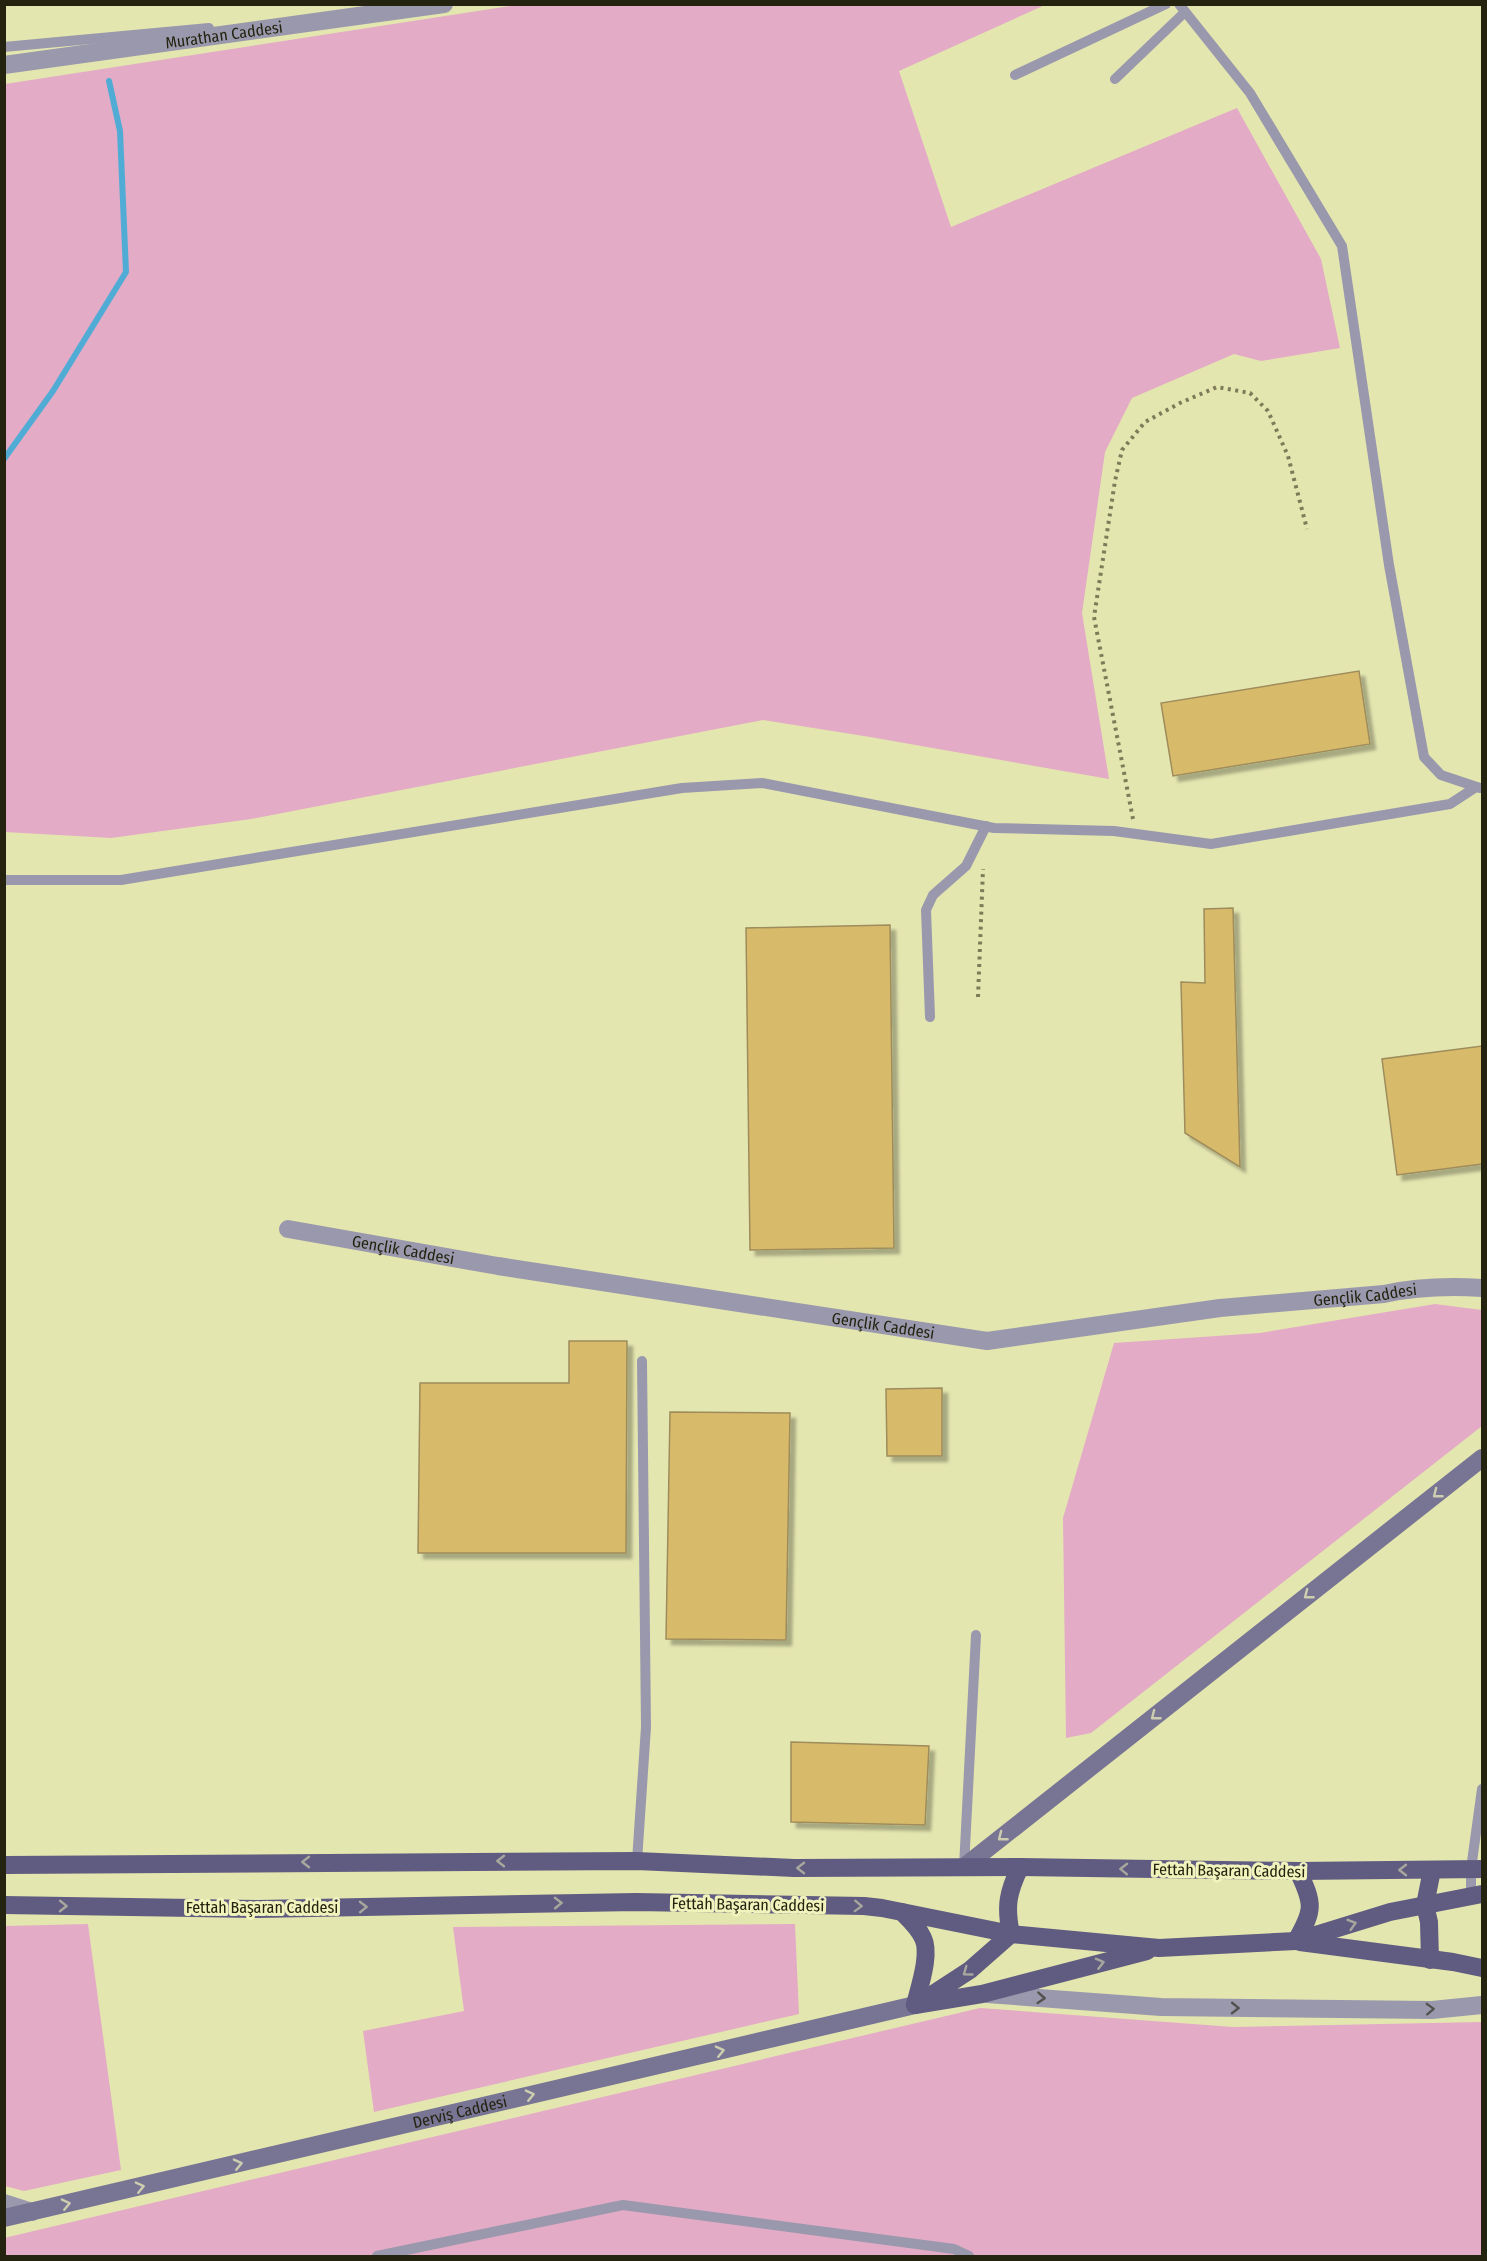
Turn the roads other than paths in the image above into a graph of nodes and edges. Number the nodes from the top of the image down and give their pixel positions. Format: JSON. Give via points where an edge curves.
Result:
{"nodes":[{"id":1,"x":430,"y":4,"type":"edge"},
{"id":2,"x":444,"y":4,"type":"edge"},
{"id":3,"x":1167,"y":4,"type":"edge"},
{"id":4,"x":1182,"y":8,"type":"edge"},
{"id":5,"x":4,"y":47,"type":"edge"},
{"id":6,"x":4,"y":65,"type":"edge"},
{"id":7,"x":1015,"y":75,"type":"dead end"},
{"id":8,"x":1115,"y":79,"type":"dead end"},
{"id":9,"x":1479,"y":788,"type":"edge"},
{"id":10,"x":986,"y":826,"type":"junction"},
{"id":11,"x":4,"y":880,"type":"edge"},
{"id":12,"x":930,"y":1017,"type":"dead end"},
{"id":13,"x":288,"y":1229,"type":"dead end"},
{"id":14,"x":1482,"y":1288,"type":"edge"},
{"id":15,"x":642,"y":1361,"type":"dead end"},
{"id":16,"x":1482,"y":1458,"type":"edge"},
{"id":17,"x":976,"y":1635,"type":"dead end"},
{"id":18,"x":1482,"y":1789,"type":"edge"},
{"id":19,"x":637,"y":1861,"type":"junction"},
{"id":20,"x":4,"y":1865,"type":"edge"},
{"id":21,"x":964,"y":1867,"type":"junction"},
{"id":22,"x":1020,"y":1867,"type":"junction"},
{"id":23,"x":1477,"y":1869,"type":"edge"},
{"id":24,"x":1432,"y":1870,"type":"junction"},
{"id":25,"x":1298,"y":1871,"type":"junction"},
{"id":26,"x":1477,"y":1895,"type":"edge"},
{"id":27,"x":4,"y":1905,"type":"edge"},
{"id":28,"x":1425,"y":1905,"type":"junction"},
{"id":29,"x":902,"y":1912,"type":"junction"},
{"id":30,"x":1011,"y":1934,"type":"junction"},
{"id":31,"x":1296,"y":1941,"type":"junction"},
{"id":32,"x":1159,"y":1948,"type":"junction"},
{"id":33,"x":1430,"y":1960,"type":"junction"},
{"id":34,"x":1482,"y":1968,"type":"edge"},
{"id":35,"x":982,"y":1994,"type":"junction"},
{"id":36,"x":915,"y":2005,"type":"junction"},
{"id":37,"x":1482,"y":2005,"type":"edge"},
{"id":38,"x":4,"y":2203,"type":"edge"},
{"id":39,"x":32,"y":2212,"type":"junction"},
{"id":40,"x":4,"y":2218,"type":"edge"},
{"id":41,"x":377,"y":2256,"type":"edge"},
{"id":42,"x":969,"y":2256,"type":"edge"}],
"edges":[{"from":1,"to":5,"type":"lane"},
{"from":2,"to":6,"type":"street","name":"Murathan Caddesi"},
{"from":3,"to":7,"type":"lane"},
{"from":4,"to":8,"type":"lane"},
{"from":4,"to":9,"type":"lane","via":[[1250,93],[1342,246],[1389,565],[1424,757],[1441,775]]},
{"from":9,"to":10,"type":"lane","via":[[1450,804],[1210,844],[1136,834]]},
{"from":10,"to":11,"type":"lane","via":[[762,783],[682,788],[121,880]]},
{"from":10,"to":12,"type":"lane","via":[[966,866],[933,895],[926,910]]},
{"from":13,"to":14,"type":"street","name":"Gençlik Caddesi","via":[[498,1266],[987,1341],[1220,1308],[1436,1287]]},
{"from":15,"to":19,"type":"lane","via":[[646,1727]]},
{"from":16,"to":21,"type":"street","one_way":true},
{"from":17,"to":21,"type":"lane"},
{"from":18,"to":23,"type":"lane"},
{"from":19,"to":20,"type":"main road","name":"Fettah Başaran Caddesi","one_way":true},
{"from":21,"to":19,"type":"main road","name":"Fettah Başaran Caddesi","one_way":true,"via":[[794,1868]]},
{"from":21,"to":22,"type":"main road","name":"Fettah Başaran Caddesi"},
{"from":25,"to":22,"type":"main road","name":"Fettah Başaran Caddesi","one_way":true},
{"from":22,"to":30,"type":"main road","via":[[1007,1905]]},
{"from":23,"to":24,"type":"main road","name":"Fettah Başaran Caddesi"},
{"from":23,"to":26,"type":"lane"},
{"from":24,"to":25,"type":"main road","name":"Fettah Başaran Caddesi","one_way":true},
{"from":24,"to":28,"type":"main road"},
{"from":25,"to":31,"type":"main road","via":[[1311,1906]]},
{"from":26,"to":28,"type":"main road","name":"Fettah Başaran Caddesi"},
{"from":27,"to":29,"type":"main road","name":"Fettah Başaran Caddesi","one_way":true,"via":[[258,1909],[636,1902],[864,1906]]},
{"from":31,"to":28,"type":"main road","name":"Fettah Başaran Caddesi","one_way":true},
{"from":28,"to":33,"type":"main road"},
{"from":29,"to":30,"type":"main road","name":"Fettah Başaran Caddesi"},
{"from":29,"to":36,"type":"main road","via":[[925,1940],[923,1973]]},
{"from":30,"to":32,"type":"main road","name":"Fettah Başaran Caddesi"},
{"from":30,"to":36,"type":"main road","one_way":true,"via":[[970,1970]]},
{"from":31,"to":32,"type":"main road","name":"Fettah Başaran Caddesi"},
{"from":31,"to":33,"type":"main road"},
{"from":35,"to":32,"type":"main road","one_way":true},
{"from":33,"to":34,"type":"main road"},
{"from":35,"to":36,"type":"main road"},
{"from":35,"to":37,"type":"street","one_way":true,"via":[[1172,2007],[1432,2010]]},
{"from":39,"to":36,"type":"street","name":"Derviş Caddesi","one_way":true},
{"from":38,"to":39,"type":"street"},
{"from":39,"to":40,"type":"street","name":"Derviş Caddesi"},
{"from":41,"to":42,"type":"lane","via":[[623,2205],[954,2249]]}]}
